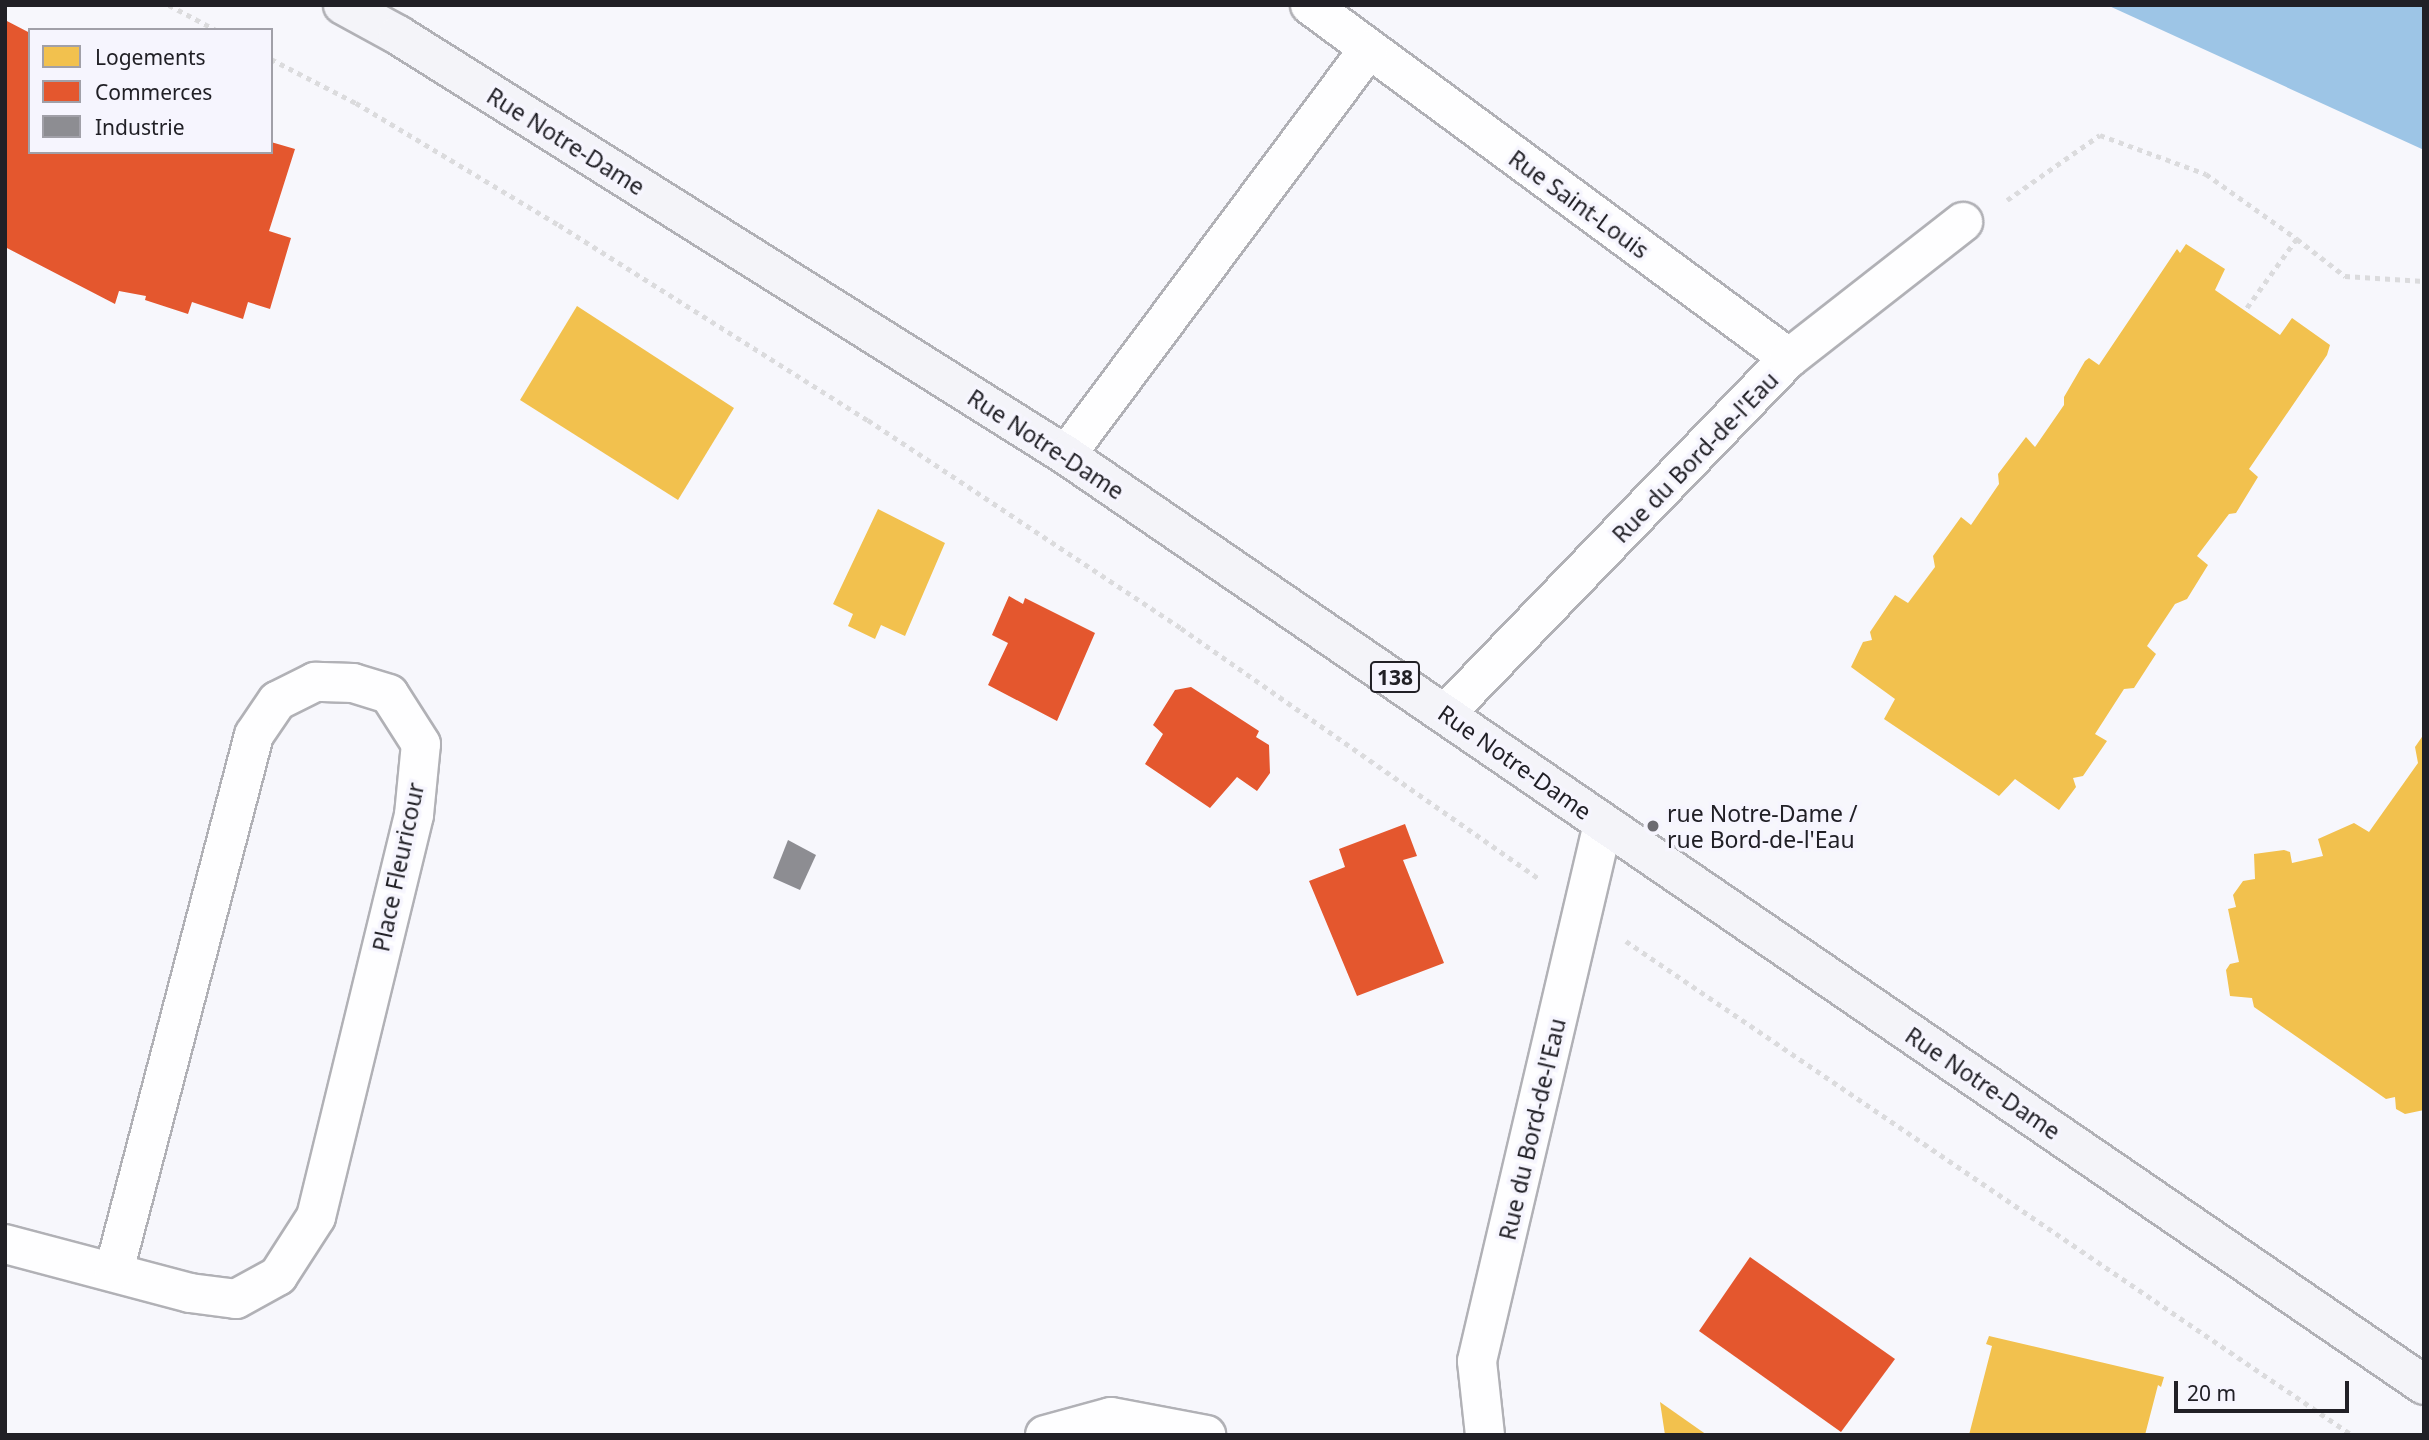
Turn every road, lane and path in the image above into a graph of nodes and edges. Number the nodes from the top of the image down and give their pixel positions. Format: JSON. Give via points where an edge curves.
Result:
{"nodes":[{"id":1,"x":169,"y":5,"type":"edge"},
{"id":2,"x":343,"y":5,"type":"edge"},
{"id":3,"x":1310,"y":5,"type":"edge"},
{"id":4,"x":383,"y":14,"type":"edge"},
{"id":5,"x":212,"y":28,"type":"edge"},
{"id":6,"x":1368,"y":50,"type":"junction"},
{"id":7,"x":273,"y":60,"type":"edge"},
{"id":8,"x":1963,"y":222,"type":"joint"},
{"id":9,"x":2297,"y":239,"type":"junction"},
{"id":10,"x":2424,"y":281,"type":"edge"},
{"id":11,"x":2245,"y":311,"type":"dead end"},
{"id":12,"x":1789,"y":358,"type":"junction"},
{"id":13,"x":1066,"y":455,"type":"junction"},
{"id":14,"x":1446,"y":713,"type":"junction"},
{"id":15,"x":1603,"y":824,"type":"junction"},
{"id":16,"x":1583,"y":912,"type":"junction"},
{"id":17,"x":5,"y":1244,"type":"edge"},
{"id":18,"x":114,"y":1271,"type":"junction"},
{"id":19,"x":2424,"y":1385,"type":"edge"},
{"id":20,"x":1045,"y":1435,"type":"edge"},
{"id":21,"x":1206,"y":1435,"type":"edge"},
{"id":22,"x":1485,"y":1435,"type":"edge"},
{"id":23,"x":2352,"y":1435,"type":"edge"}],
"edges":[{"from":1,"to":5,"type":"path"},
{"from":2,"to":4,"type":"main road","name":"Rue Notre-Dame","number":"138"},
{"from":3,"to":6,"type":"street","name":"Rue Saint-Louis"},
{"from":4,"to":13,"type":"main road","name":"Rue Notre-Dame","number":"138"},
{"from":6,"to":12,"type":"street","name":"Rue Saint-Louis"},
{"from":6,"to":13,"type":"street"},
{"from":7,"to":16,"type":"path","via":[[356,103],[559,225],[868,420],[1271,690],[1497,846]]},
{"from":8,"to":9,"type":"path","via":[[1983,216],[2101,135],[2206,174]]},
{"from":8,"to":12,"type":"street","name":"Rue du Bord-de-l'Eau"},
{"from":9,"to":10,"type":"path","via":[[2346,276]]},
{"from":9,"to":11,"type":"path"},
{"from":12,"to":14,"type":"street","name":"Rue du Bord-de-l'Eau"},
{"from":13,"to":14,"type":"main road","name":"Rue Notre-Dame","number":"138"},
{"from":14,"to":15,"type":"main road","name":"Rue Notre-Dame","number":"138"},
{"from":15,"to":16,"type":"street","name":"Rue du Bord-de-l'Eau"},
{"from":15,"to":19,"type":"main road","name":"Rue Notre-Dame","number":"138"},
{"from":16,"to":22,"type":"street","name":"Rue du Bord-de-l'Eau","via":[[1477,1361]]},
{"from":16,"to":23,"type":"path"},
{"from":17,"to":18,"type":"street","name":"Place Fleuricour"},
{"from":18,"to":18,"type":"street","name":"Place Fleuricour","via":[[254,735],[277,701],[315,682],[353,683],[389,694],[421,744],[414,815],[316,1217],[278,1276],[236,1299],[190,1293]]},
{"from":20,"to":21,"type":"street","via":[[1111,1417]]}]}
